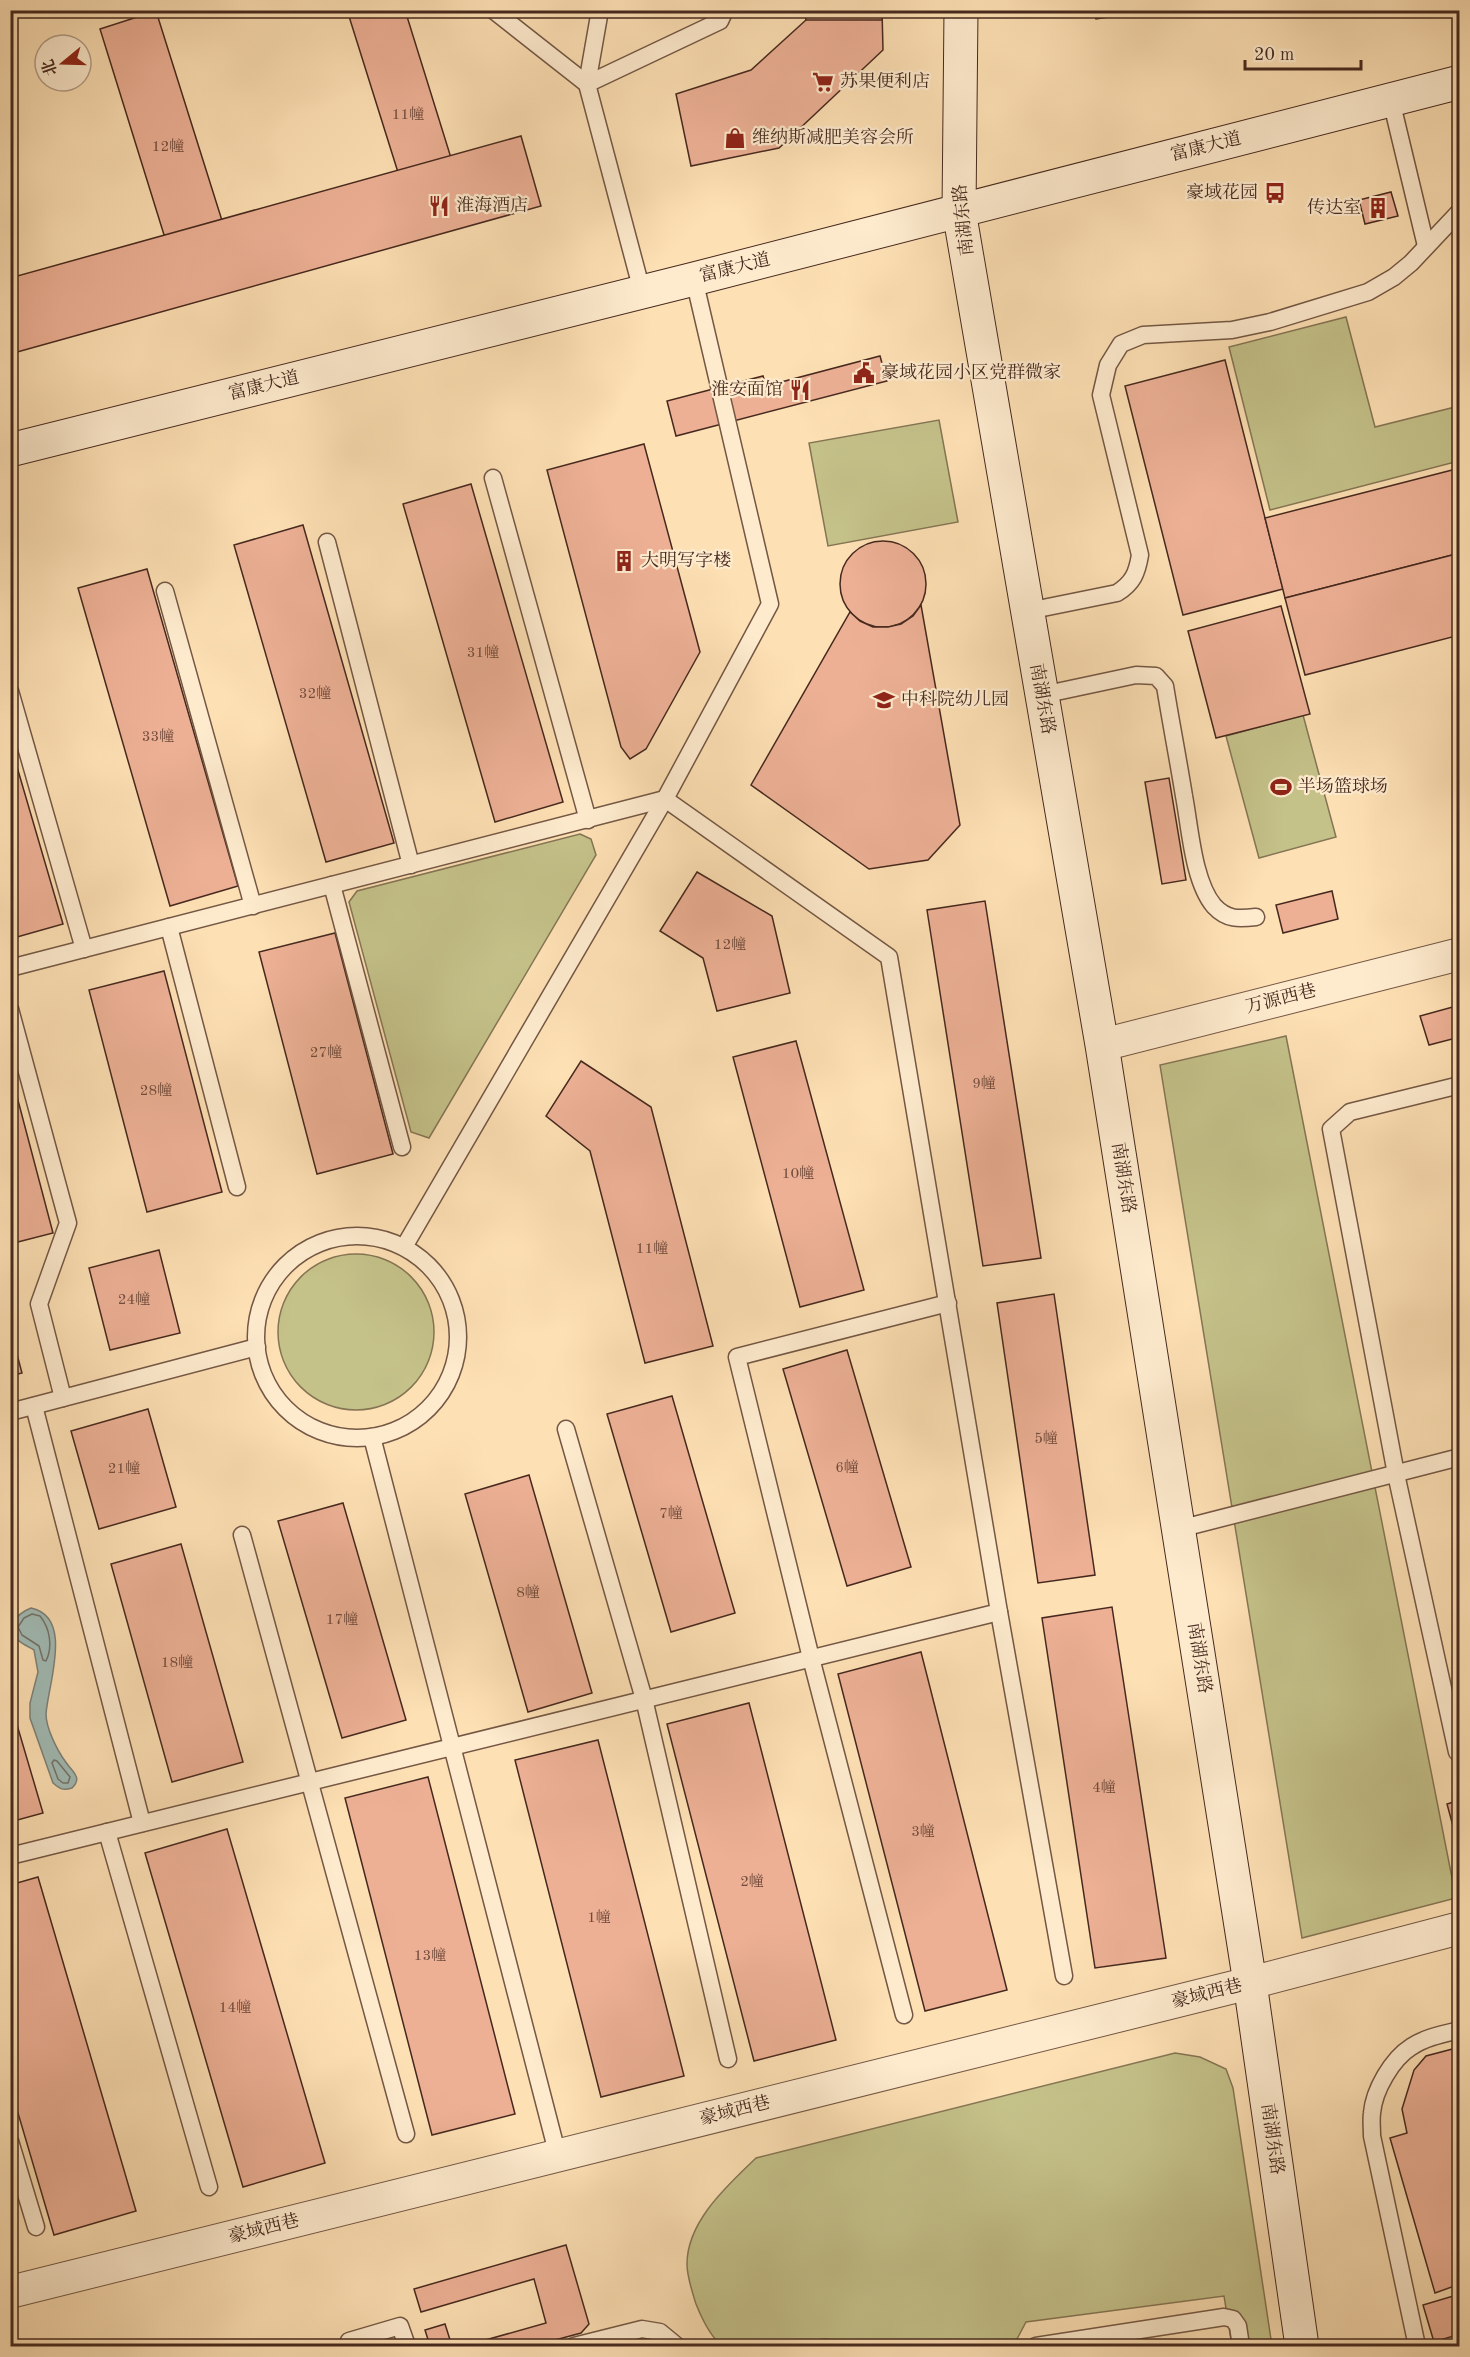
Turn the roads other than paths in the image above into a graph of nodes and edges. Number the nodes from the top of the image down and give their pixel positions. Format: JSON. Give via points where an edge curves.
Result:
{"nodes":[{"id":1,"x":493,"y":10,"type":"edge"},
{"id":2,"x":600,"y":10,"type":"edge"},
{"id":3,"x":725,"y":10,"type":"edge"},
{"id":4,"x":961,"y":10,"type":"edge"},
{"id":5,"x":1460,"y":82,"type":"edge"},
{"id":6,"x":587,"y":84,"type":"junction"},
{"id":7,"x":1391,"y":100,"type":"junction"},
{"id":8,"x":959,"y":211,"type":"junction"},
{"id":9,"x":1460,"y":211,"type":"edge"},
{"id":10,"x":1426,"y":246,"type":"junction"},
{"id":11,"x":694,"y":279,"type":"junction"},
{"id":12,"x":642,"y":291,"type":"junction"},
{"id":13,"x":10,"y":450,"type":"edge"},
{"id":14,"x":493,"y":478,"type":"dead end"},
{"id":15,"x":327,"y":542,"type":"dead end"},
{"id":16,"x":165,"y":591,"type":"dead end"},
{"id":17,"x":1028,"y":611,"type":"junction"},
{"id":18,"x":10,"y":691,"type":"edge"},
{"id":19,"x":1042,"y":695,"type":"junction"},
{"id":20,"x":664,"y":800,"type":"junction"},
{"id":21,"x":588,"y":820,"type":"junction"},
{"id":22,"x":411,"y":865,"type":"junction"},
{"id":23,"x":332,"y":885,"type":"junction"},
{"id":24,"x":253,"y":906,"type":"junction"},
{"id":25,"x":1256,"y":917,"type":"dead end"},
{"id":26,"x":169,"y":927,"type":"junction"},
{"id":27,"x":84,"y":949,"type":"junction"},
{"id":28,"x":1460,"y":954,"type":"edge"},
{"id":29,"x":10,"y":968,"type":"edge"},
{"id":30,"x":10,"y":1009,"type":"edge"},
{"id":31,"x":1102,"y":1045,"type":"junction"},
{"id":32,"x":1460,"y":1085,"type":"edge"},
{"id":33,"x":402,"y":1147,"type":"dead end"},
{"id":34,"x":237,"y":1186,"type":"dead end"},
{"id":35,"x":404,"y":1247,"type":"junction"},
{"id":36,"x":948,"y":1303,"type":"junction"},
{"id":37,"x":256,"y":1347,"type":"junction"},
{"id":38,"x":63,"y":1398,"type":"junction"},
{"id":39,"x":34,"y":1406,"type":"junction"},
{"id":40,"x":10,"y":1412,"type":"edge"},
{"id":41,"x":566,"y":1429,"type":"dead end"},
{"id":42,"x":372,"y":1437,"type":"junction"},
{"id":43,"x":1460,"y":1457,"type":"edge"},
{"id":44,"x":1396,"y":1473,"type":"junction"},
{"id":45,"x":1179,"y":1529,"type":"junction"},
{"id":46,"x":242,"y":1535,"type":"dead end"},
{"id":47,"x":999,"y":1612,"type":"junction"},
{"id":48,"x":811,"y":1658,"type":"junction"},
{"id":49,"x":644,"y":1699,"type":"junction"},
{"id":50,"x":452,"y":1746,"type":"junction"},
{"id":51,"x":1460,"y":1751,"type":"edge"},
{"id":52,"x":309,"y":1781,"type":"junction"},
{"id":53,"x":142,"y":1823,"type":"junction"},
{"id":54,"x":107,"y":1832,"type":"junction"},
{"id":55,"x":10,"y":1856,"type":"edge"},
{"id":56,"x":1460,"y":1928,"type":"edge"},
{"id":57,"x":1064,"y":1976,"type":"dead end"},
{"id":58,"x":1250,"y":1983,"type":"junction"},
{"id":59,"x":904,"y":2015,"type":"dead end"},
{"id":60,"x":1460,"y":2030,"type":"edge"},
{"id":61,"x":728,"y":2059,"type":"dead end"},
{"id":62,"x":406,"y":2134,"type":"dead end"},
{"id":63,"x":10,"y":2141,"type":"edge"},
{"id":64,"x":558,"y":2156,"type":"junction"},
{"id":65,"x":209,"y":2187,"type":"dead end"},
{"id":66,"x":36,"y":2227,"type":"dead end"},
{"id":67,"x":10,"y":2292,"type":"edge"},
{"id":68,"x":350,"y":2346,"type":"edge"},
{"id":69,"x":407,"y":2346,"type":"edge"},
{"id":70,"x":574,"y":2346,"type":"edge"},
{"id":71,"x":677,"y":2346,"type":"edge"},
{"id":72,"x":1036,"y":2346,"type":"edge"},
{"id":73,"x":1241,"y":2346,"type":"edge"},
{"id":74,"x":1302,"y":2346,"type":"edge"},
{"id":75,"x":1418,"y":2346,"type":"edge"}],
"edges":[{"from":1,"to":6,"type":"lane"},
{"from":2,"to":6,"type":"lane"},
{"from":3,"to":6,"type":"lane","via":[[720,21]]},
{"from":4,"to":8,"type":"street","name":"南湖东路"},
{"from":5,"to":7,"type":"street","name":"富康大道"},
{"from":6,"to":12,"type":"lane"},
{"from":7,"to":8,"type":"street","name":"富康大道"},
{"from":7,"to":10,"type":"lane"},
{"from":8,"to":11,"type":"street","name":"富康大道"},
{"from":8,"to":17,"type":"street","name":"南湖东路"},
{"from":9,"to":10,"type":"lane"},
{"from":10,"to":17,"type":"lane","via":[[1394,277],[1368,292],[1232,330],[1143,335],[1121,344],[1108,364],[1101,394],[1140,555],[1137,573],[1117,593]]},
{"from":11,"to":12,"type":"street","name":"富康大道"},
{"from":11,"to":20,"type":"lane","via":[[770,604]]},
{"from":12,"to":13,"type":"street","name":"富康大道"},
{"from":14,"to":21,"type":"lane"},
{"from":15,"to":22,"type":"lane"},
{"from":16,"to":24,"type":"lane"},
{"from":17,"to":19,"type":"street","name":"南湖东路"},
{"from":18,"to":27,"type":"lane"},
{"from":19,"to":25,"type":"lane","via":[[1136,675],[1156,676],[1165,687],[1196,864],[1208,895],[1225,915],[1236,919]]},
{"from":19,"to":31,"type":"street","name":"南湖东路"},
{"from":20,"to":21,"type":"lane"},
{"from":20,"to":35,"type":"lane"},
{"from":20,"to":36,"type":"lane","via":[[889,957]]},
{"from":21,"to":22,"type":"lane"},
{"from":22,"to":23,"type":"lane"},
{"from":23,"to":24,"type":"lane"},
{"from":23,"to":33,"type":"lane"},
{"from":24,"to":26,"type":"lane"},
{"from":26,"to":27,"type":"lane"},
{"from":26,"to":34,"type":"lane"},
{"from":27,"to":29,"type":"lane"},
{"from":28,"to":31,"type":"street","name":"万源西巷"},
{"from":30,"to":38,"type":"lane","via":[[68,1223],[39,1304]]},
{"from":31,"to":45,"type":"street","name":"南湖东路"},
{"from":32,"to":44,"type":"lane","via":[[1350,1112],[1331,1129]]},
{"from":35,"to":37,"type":"lane","via":[[360,1234],[328,1238],[299,1252],[275,1274],[260,1303]]},
{"from":35,"to":42,"type":"lane","via":[[424,1260],[446,1287],[458,1320],[458,1355],[445,1388],[423,1415],[393,1432]]},
{"from":36,"to":47,"type":"lane"},
{"from":36,"to":48,"type":"lane","via":[[736,1356]]},
{"from":37,"to":38,"type":"lane"},
{"from":37,"to":42,"type":"lane","via":[[260,1368],[274,1397],[298,1420],[327,1435]]},
{"from":38,"to":39,"type":"lane"},
{"from":39,"to":40,"type":"lane"},
{"from":39,"to":53,"type":"lane"},
{"from":41,"to":49,"type":"lane"},
{"from":42,"to":50,"type":"lane"},
{"from":43,"to":44,"type":"lane"},
{"from":44,"to":45,"type":"lane"},
{"from":44,"to":51,"type":"lane","via":[[1457,1752]]},
{"from":45,"to":58,"type":"street","name":"南湖东路"},
{"from":46,"to":52,"type":"lane"},
{"from":47,"to":48,"type":"lane"},
{"from":47,"to":57,"type":"lane"},
{"from":48,"to":49,"type":"lane"},
{"from":48,"to":59,"type":"lane"},
{"from":49,"to":50,"type":"lane"},
{"from":49,"to":61,"type":"lane"},
{"from":50,"to":52,"type":"lane"},
{"from":50,"to":64,"type":"lane"},
{"from":52,"to":53,"type":"lane"},
{"from":52,"to":62,"type":"lane"},
{"from":53,"to":54,"type":"lane"},
{"from":54,"to":55,"type":"lane"},
{"from":54,"to":65,"type":"lane"},
{"from":56,"to":58,"type":"street","name":"豪域西巷"},
{"from":58,"to":64,"type":"street","name":"豪域西巷"},
{"from":58,"to":74,"type":"street","name":"南湖东路"},
{"from":60,"to":75,"type":"lane","via":[[1410,2047],[1391,2067],[1372,2111],[1372,2136]]},
{"from":63,"to":66,"type":"lane"},
{"from":64,"to":67,"type":"street","name":"豪域西巷"},
{"from":68,"to":69,"type":"lane","via":[[349,2341],[400,2326]]},
{"from":70,"to":71,"type":"lane","via":[[642,2329],[660,2332]]},
{"from":72,"to":73,"type":"lane","via":[[1224,2317],[1233,2319],[1238,2326]]}]}
